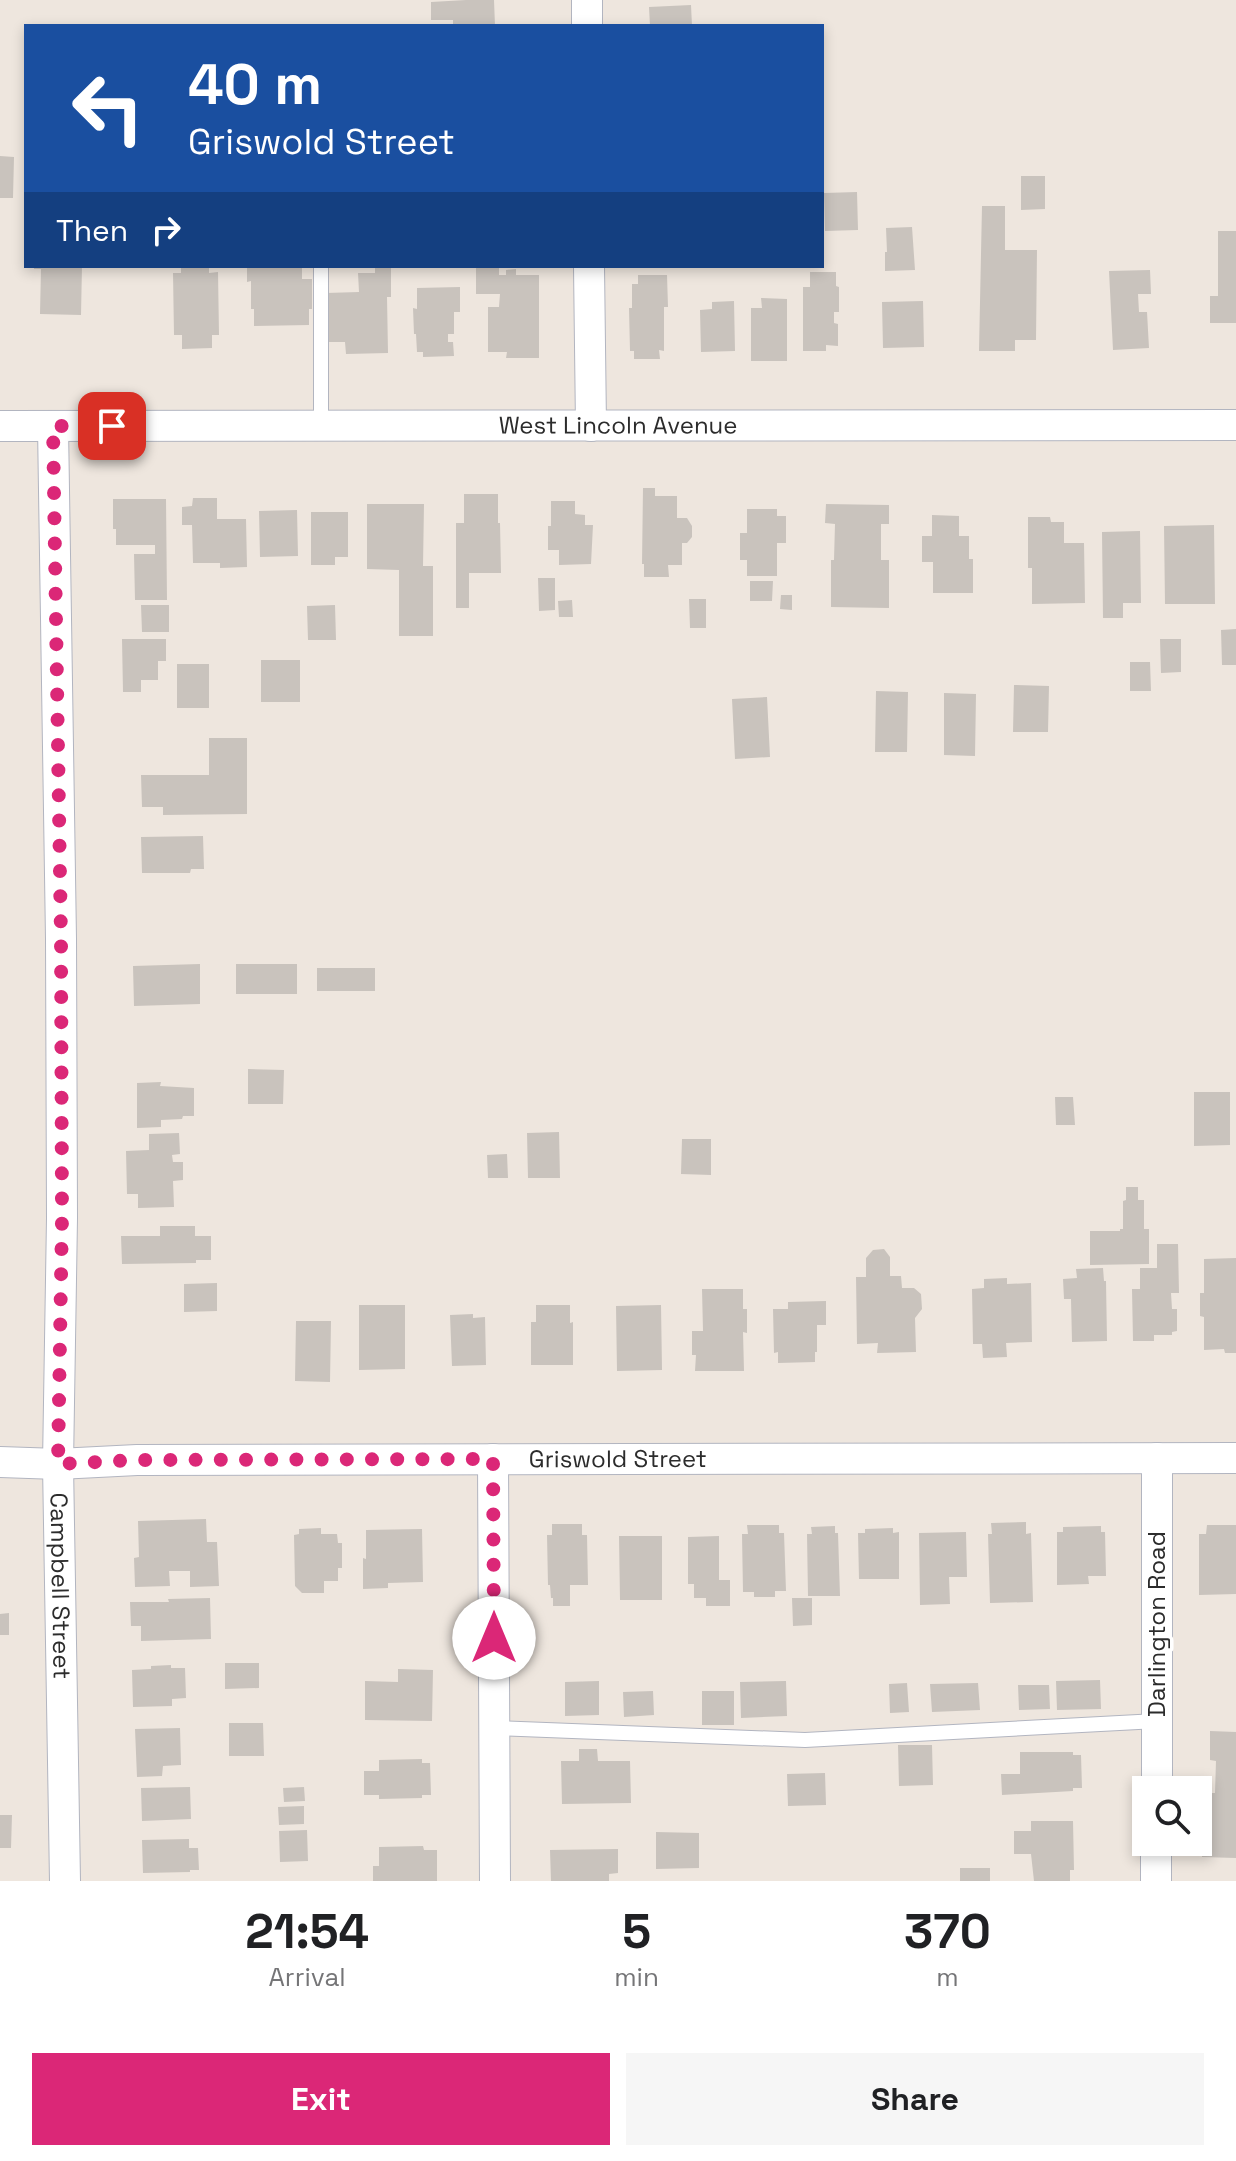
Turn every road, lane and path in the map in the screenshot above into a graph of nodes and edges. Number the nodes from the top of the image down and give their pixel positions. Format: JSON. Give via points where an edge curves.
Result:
{"nodes":[{"id":1,"x":587,"y":0,"type":"edge"},
{"id":2,"x":587,"y":24,"type":"edge"},
{"id":3,"x":321,"y":268,"type":"edge"},
{"id":4,"x":589,"y":268,"type":"edge"},
{"id":5,"x":1236,"y":425,"type":"edge"},
{"id":6,"x":0,"y":426,"type":"edge"},
{"id":7,"x":53,"y":426,"type":"junction"},
{"id":8,"x":321,"y":426,"type":"junction"},
{"id":9,"x":591,"y":426,"type":"junction"},
{"id":10,"x":1157,"y":1458,"type":"junction"},
{"id":11,"x":1236,"y":1458,"type":"edge"},
{"id":12,"x":493,"y":1459,"type":"junction"},
{"id":13,"x":0,"y":1462,"type":"edge"},
{"id":14,"x":58,"y":1464,"type":"junction"},
{"id":15,"x":1157,"y":1721,"type":"junction"},
{"id":16,"x":494,"y":1728,"type":"junction"},
{"id":17,"x":1157,"y":1776,"type":"edge"},
{"id":18,"x":1156,"y":1856,"type":"edge"},
{"id":19,"x":65,"y":1881,"type":"edge"},
{"id":20,"x":495,"y":1881,"type":"edge"},
{"id":21,"x":1156,"y":1881,"type":"edge"}],
"edges":[{"from":1,"to":2,"type":"street"},
{"from":3,"to":8,"type":"lane"},
{"from":4,"to":9,"type":"street"},
{"from":5,"to":9,"type":"street","name":"West Lincoln Avenue"},
{"from":6,"to":7,"type":"street","name":"West Lincoln Avenue"},
{"from":7,"to":8,"type":"street","name":"West Lincoln Avenue"},
{"from":7,"to":14,"type":"street","name":"Campbell Street","via":[[61,939]]},
{"from":8,"to":9,"type":"street","name":"West Lincoln Avenue"},
{"from":10,"to":11,"type":"street","name":"Griswold Street"},
{"from":10,"to":12,"type":"street","name":"Griswold Street"},
{"from":10,"to":15,"type":"street","name":"Darlington Road"},
{"from":12,"to":14,"type":"street","name":"Griswold Street"},
{"from":12,"to":16,"type":"street"},
{"from":13,"to":14,"type":"street","name":"Griswold Street"},
{"from":14,"to":19,"type":"street","name":"Campbell Street"},
{"from":15,"to":16,"type":"lane","via":[[805,1740]]},
{"from":15,"to":17,"type":"street","name":"Darlington Road"},
{"from":16,"to":20,"type":"street"},
{"from":18,"to":21,"type":"street"}]}
